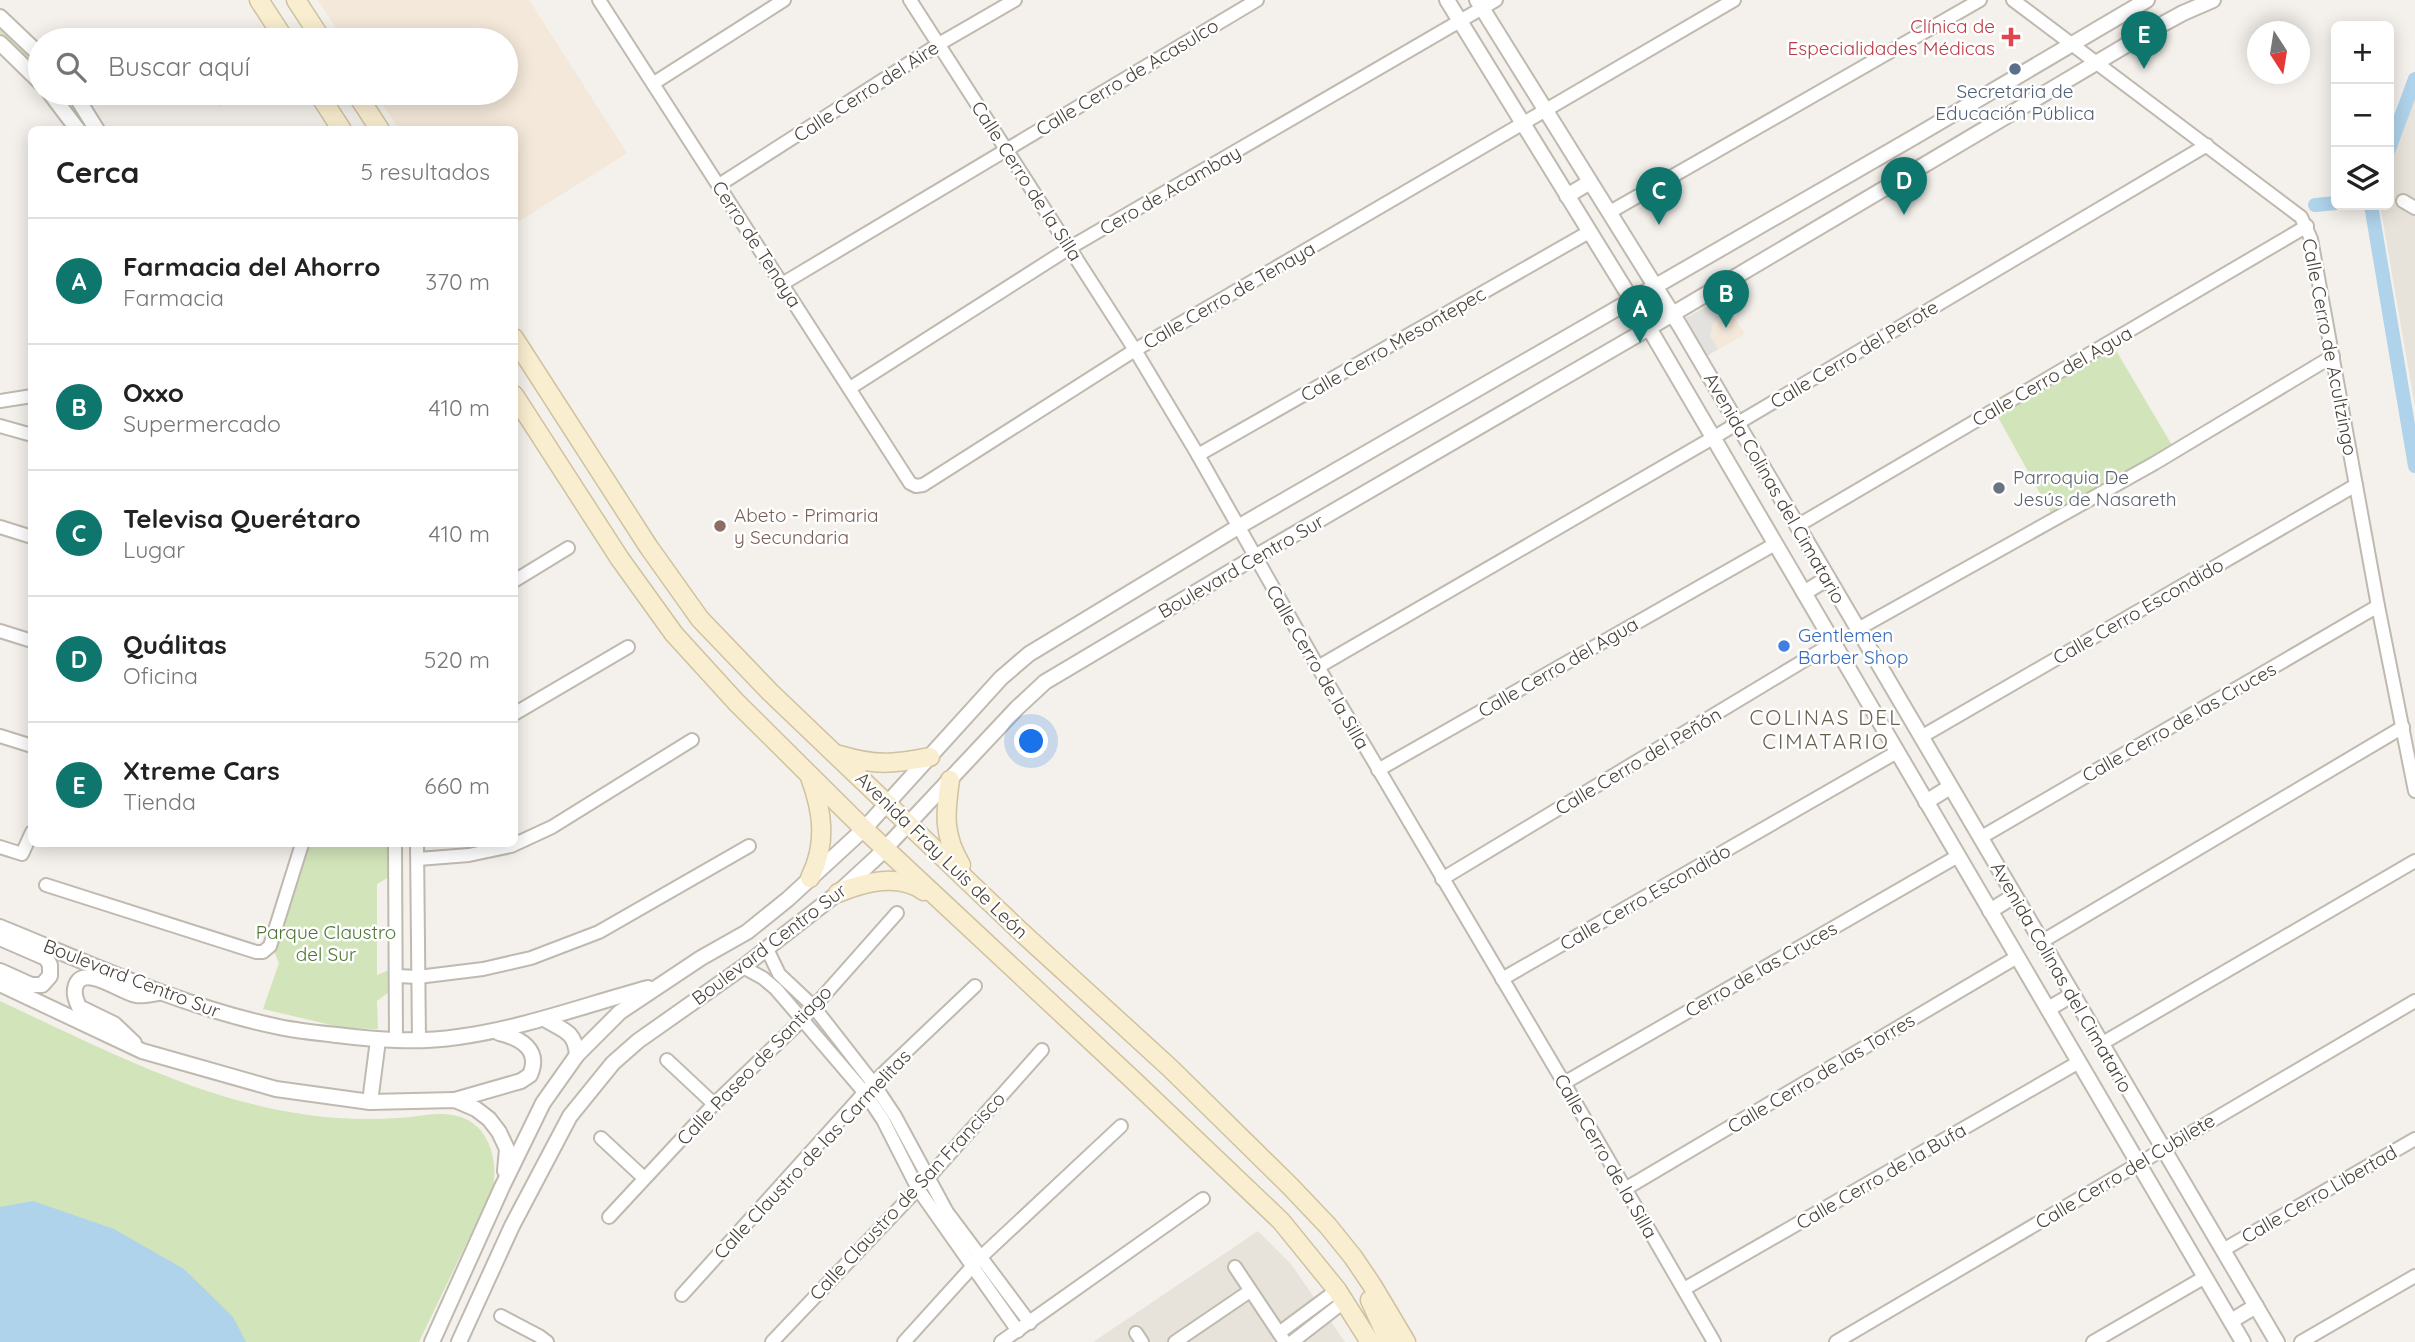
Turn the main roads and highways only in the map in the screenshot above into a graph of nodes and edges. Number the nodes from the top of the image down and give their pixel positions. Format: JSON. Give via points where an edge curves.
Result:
{"nodes":[{"id":1,"x":259,"y":0,"type":"edge"},
{"id":2,"x":296,"y":0,"type":"edge"},
{"id":3,"x":277,"y":28,"type":"edge"},
{"id":4,"x":314,"y":28,"type":"edge"},
{"id":5,"x":326,"y":105,"type":"edge"},
{"id":6,"x":364,"y":105,"type":"edge"},
{"id":7,"x":339,"y":126,"type":"edge"},
{"id":8,"x":377,"y":126,"type":"edge"},
{"id":9,"x":518,"y":344,"type":"edge"},
{"id":10,"x":518,"y":401,"type":"edge"},
{"id":11,"x":836,"y":754,"type":"junction"},
{"id":12,"x":930,"y":757,"type":"road end"},
{"id":13,"x":809,"y":774,"type":"junction"},
{"id":14,"x":950,"y":780,"type":"road end"},
{"id":15,"x":810,"y":878,"type":"road end"},
{"id":16,"x":972,"y":883,"type":"junction"},
{"id":17,"x":838,"y":893,"type":"road end"},
{"id":18,"x":947,"y":908,"type":"junction"},
{"id":19,"x":1357,"y":1264,"type":"junction"},
{"id":20,"x":1370,"y":1342,"type":"edge"},
{"id":21,"x":1389,"y":1342,"type":"edge"},
{"id":22,"x":1406,"y":1342,"type":"edge"}],
"edges":[{"from":1,"to":3,"type":"main road"},
{"from":2,"to":4,"type":"main road"},
{"from":5,"to":7,"type":"main road"},
{"from":6,"to":8,"type":"main road"},
{"from":9,"to":11,"type":"main road","name":"Avenida Fray Luis de León","via":[[700,619]]},
{"from":10,"to":13,"type":"main road","name":"Avenida Fray Luis de León","via":[[674,634]]},
{"from":11,"to":12,"type":"main road","via":[[887,765]]},
{"from":11,"to":16,"type":"main road","name":"Avenida Fray Luis de León"},
{"from":13,"to":15,"type":"main road","via":[[822,827],[821,849]]},
{"from":13,"to":18,"type":"main road","name":"Avenida Fray Luis de León"},
{"from":14,"to":16,"type":"main road","via":[[946,826],[952,849]]},
{"from":16,"to":19,"type":"main road","name":"Avenida Fray Luis de León","via":[[1170,1068],[1328,1226]]},
{"from":17,"to":18,"type":"main road","via":[[864,883],[904,883]]},
{"from":18,"to":20,"type":"main road","name":"Avenida Fray Luis de León","via":[[1281,1221],[1341,1296]]},
{"from":19,"to":21,"type":"main road"},
{"from":19,"to":22,"type":"main road","name":"Avenida Fray Luis de León"}]}
